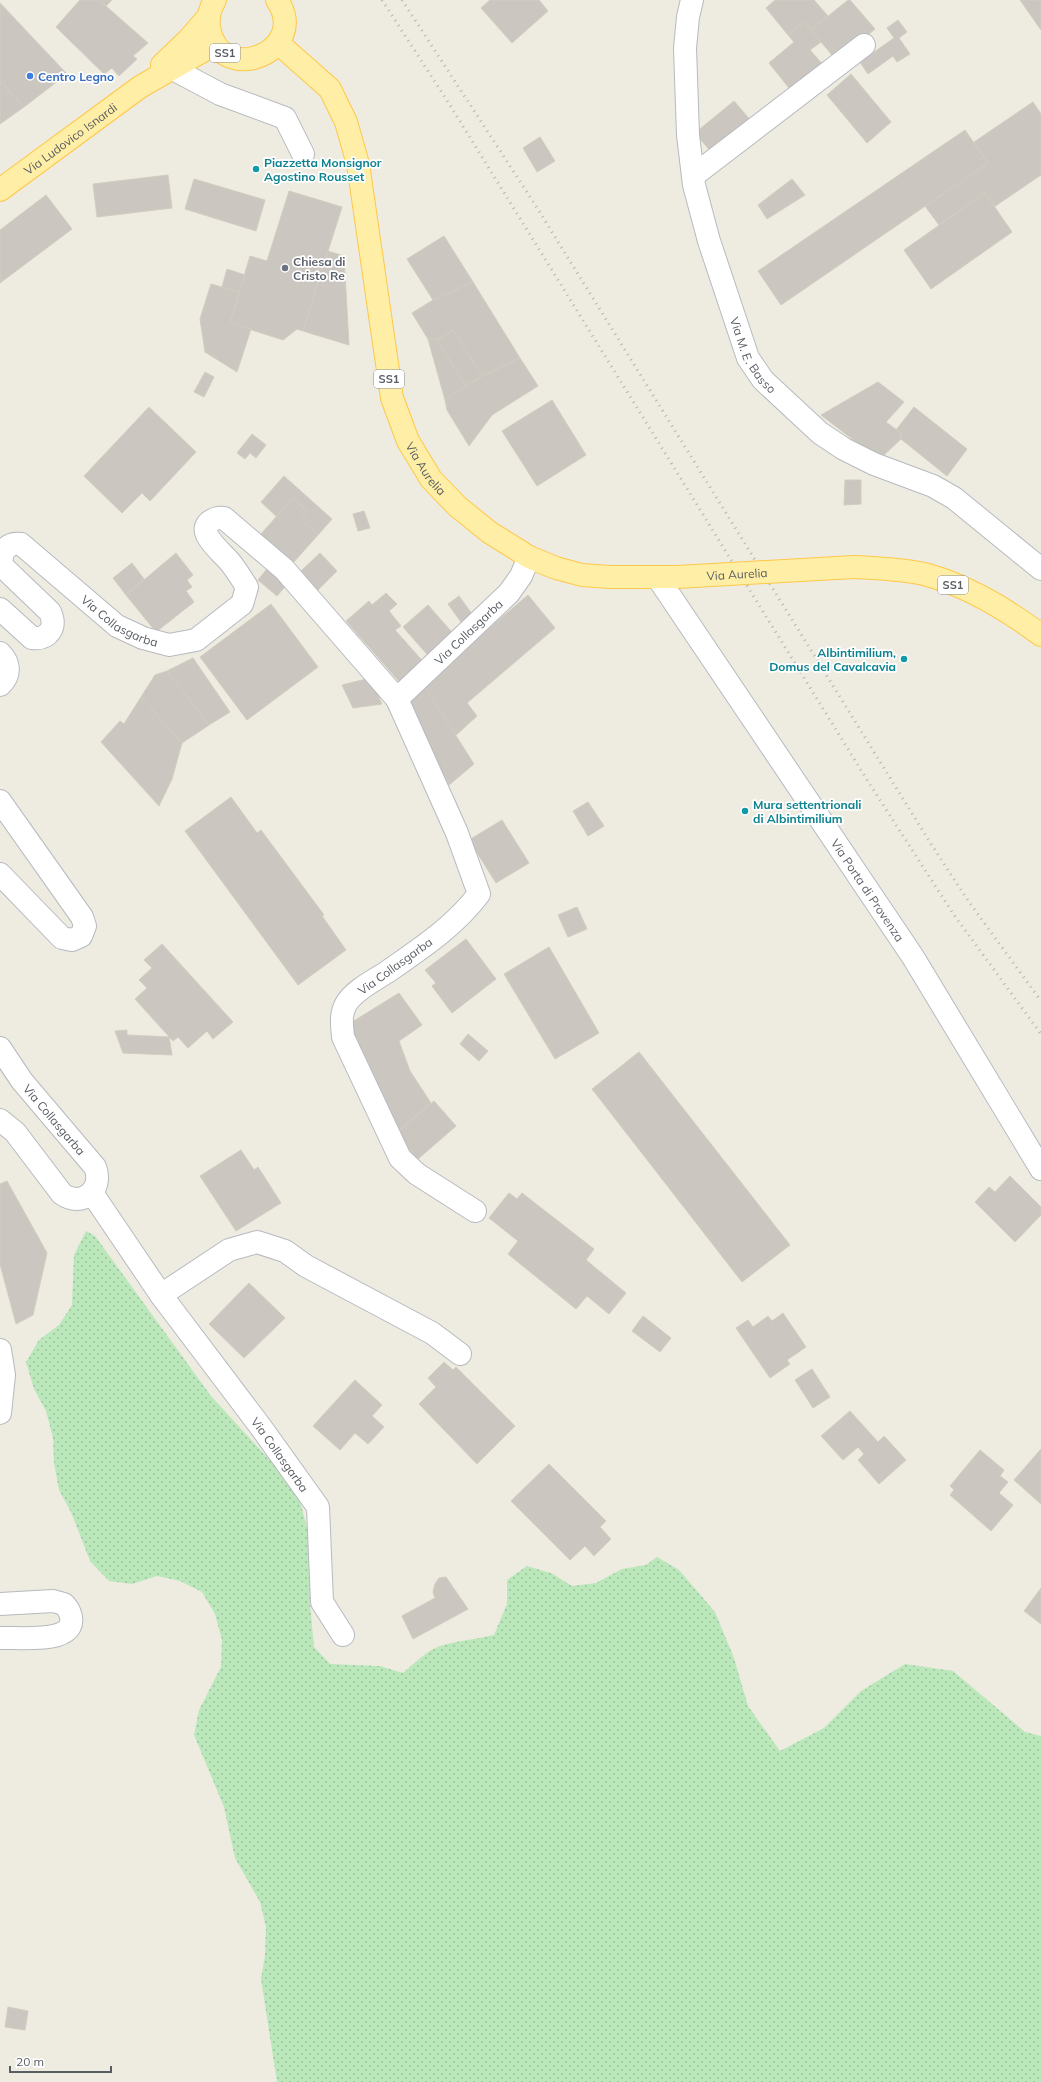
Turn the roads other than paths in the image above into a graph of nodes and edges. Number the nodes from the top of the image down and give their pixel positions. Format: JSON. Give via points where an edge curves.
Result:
{"nodes":[{"id":1,"x":277,"y":0,"type":"edge"},
{"id":2,"x":692,"y":0,"type":"edge"},
{"id":3,"x":212,"y":9,"type":"edge"},
{"id":4,"x":278,"y":43,"type":"junction"},
{"id":5,"x":215,"y":44,"type":"junction"},
{"id":6,"x":864,"y":45,"type":"dead end"},
{"id":7,"x":173,"y":69,"type":"junction"},
{"id":8,"x":140,"y":87,"type":"junction"},
{"id":9,"x":303,"y":154,"type":"dead end"},
{"id":10,"x":693,"y":176,"type":"junction"},
{"id":11,"x":0,"y":190,"type":"edge"},
{"id":12,"x":529,"y":557,"type":"junction"},
{"id":13,"x":1041,"y":569,"type":"edge"},
{"id":14,"x":668,"y":577,"type":"junction"},
{"id":15,"x":0,"y":610,"type":"edge"},
{"id":16,"x":1041,"y":635,"type":"edge"},
{"id":17,"x":0,"y":653,"type":"edge"},
{"id":18,"x":0,"y":685,"type":"edge"},
{"id":19,"x":397,"y":699,"type":"junction"},
{"id":20,"x":0,"y":801,"type":"edge"},
{"id":21,"x":0,"y":874,"type":"edge"},
{"id":22,"x":0,"y":1048,"type":"edge"},
{"id":23,"x":0,"y":1120,"type":"edge"},
{"id":24,"x":1041,"y":1169,"type":"edge"},
{"id":25,"x":92,"y":1193,"type":"junction"},
{"id":26,"x":475,"y":1211,"type":"dead end"},
{"id":27,"x":160,"y":1295,"type":"junction"},
{"id":28,"x":0,"y":1350,"type":"edge"},
{"id":29,"x":460,"y":1354,"type":"dead end"},
{"id":30,"x":0,"y":1413,"type":"edge"},
{"id":31,"x":0,"y":1604,"type":"edge"},
{"id":32,"x":343,"y":1636,"type":"dead end"},
{"id":33,"x":0,"y":1638,"type":"edge"}],
"edges":[{"from":1,"to":4,"type":"main road","via":[[282,7],[284,20],[283,32]]},
{"from":2,"to":10,"type":"street","name":"Via M. E. Basso","via":[[685,48],[688,135]]},
{"from":3,"to":5,"type":"main road","number":"SS1","via":[[211,36]]},
{"from":3,"to":8,"type":"main road","name":"Via Ludovico Isnardi","via":[[188,40]]},
{"from":4,"to":5,"type":"main road","number":"SS1","via":[[259,58],[247,60],[224,53]]},
{"from":4,"to":12,"type":"main road","name":"Via Aurelia","number":"SS1","via":[[330,89],[346,122],[358,164],[392,398],[408,441],[431,479],[457,506],[488,532]]},
{"from":5,"to":7,"type":"main road","name":"Via Ludovico Isnardi"},
{"from":6,"to":10,"type":"street"},
{"from":7,"to":8,"type":"main road","name":"Via Ludovico Isnardi"},
{"from":7,"to":9,"type":"street","via":[[220,94],[285,118]]},
{"from":8,"to":11,"type":"main road","name":"Via Ludovico Isnardi"},
{"from":10,"to":13,"type":"street","name":"Via M. E. Basso","via":[[709,241],[748,358],[763,380],[814,428],[844,449],[874,464],[933,486],[954,498]]},
{"from":12,"to":14,"type":"main road","name":"Via Aurelia","number":"SS1","via":[[556,568],[582,574]]},
{"from":12,"to":19,"type":"street","name":"Via Collasgarba","via":[[521,576],[509,592]]},
{"from":14,"to":16,"type":"main road","name":"Via Aurelia","number":"SS1","bridge":true,"via":[[854,567],[898,569],[958,586],[993,602]]},
{"from":14,"to":24,"type":"street","name":"Via Porta di Provenza","via":[[913,957]]},
{"from":15,"to":19,"type":"street","name":"Via Collasgarba","via":[[32,638],[43,638],[53,627],[50,612],[2,566],[2,551],[16,543],[21,544],[117,626],[143,638],[168,644],[196,640],[242,604],[247,587],[207,535],[207,527],[212,520],[216,517],[224,518],[284,569]]},
{"from":17,"to":18,"type":"street","via":[[8,668],[5,680]]},
{"from":19,"to":26,"type":"street","name":"Via Collasgarba","via":[[457,833],[479,894],[468,909],[433,939],[347,1002],[341,1015],[343,1036],[400,1158],[417,1174]]},
{"from":20,"to":21,"type":"street","via":[[84,921],[81,936],[72,940],[62,938]]},
{"from":22,"to":25,"type":"street","name":"Via Collasgarba","via":[[22,1081],[94,1167],[98,1180]]},
{"from":23,"to":25,"type":"street","via":[[15,1132],[67,1198],[81,1199]]},
{"from":25,"to":27,"type":"street","name":"Via Collasgarba"},
{"from":27,"to":29,"type":"street","via":[[229,1250],[257,1242],[285,1251],[306,1266],[432,1333]]},
{"from":27,"to":32,"type":"street","name":"Via Collasgarba","via":[[318,1507],[322,1602]]},
{"from":28,"to":30,"type":"street","via":[[4,1375]]},
{"from":31,"to":33,"type":"street","via":[[53,1600],[68,1609],[71,1620],[67,1631],[56,1636]]}]}
